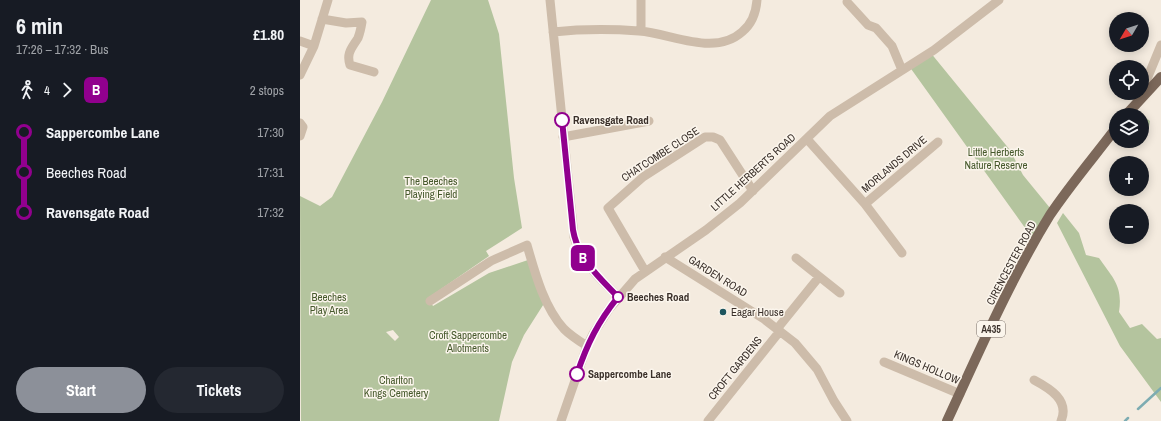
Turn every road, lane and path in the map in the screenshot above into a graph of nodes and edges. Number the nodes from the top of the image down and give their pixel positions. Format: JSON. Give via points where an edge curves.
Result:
{"nodes":[{"id":1,"x":328,"y":0,"type":"edge"},
{"id":2,"x":550,"y":0,"type":"edge"},
{"id":3,"x":641,"y":0,"type":"edge"},
{"id":4,"x":757,"y":0,"type":"edge"},
{"id":5,"x":999,"y":0,"type":"edge"},
{"id":6,"x":847,"y":2,"type":"dead end"},
{"id":7,"x":322,"y":19,"type":"junction"},
{"id":8,"x":641,"y":31,"type":"junction"},
{"id":9,"x":554,"y":32,"type":"junction"},
{"id":10,"x":300,"y":41,"type":"edge"},
{"id":11,"x":1161,"y":44,"type":"edge"},
{"id":12,"x":314,"y":46,"type":"junction"},
{"id":13,"x":902,"y":70,"type":"junction"},
{"id":14,"x":374,"y":72,"type":"dead end"},
{"id":15,"x":300,"y":75,"type":"edge"},
{"id":16,"x":1161,"y":77,"type":"edge"},
{"id":17,"x":1150,"y":89,"type":"junction"},
{"id":18,"x":1132,"y":108,"type":"edge"},
{"id":19,"x":649,"y":121,"type":"dead end"},
{"id":20,"x":300,"y":123,"type":"edge"},
{"id":21,"x":300,"y":136,"type":"edge"},
{"id":22,"x":563,"y":137,"type":"junction"},
{"id":23,"x":1109,"y":137,"type":"edge"},
{"id":24,"x":807,"y":139,"type":"junction"},
{"id":25,"x":938,"y":142,"type":"dead end"},
{"id":26,"x":753,"y":191,"type":"junction"},
{"id":27,"x":865,"y":204,"type":"junction"},
{"id":28,"x":902,"y":253,"type":"dead end"},
{"id":29,"x":665,"y":257,"type":"junction"},
{"id":30,"x":796,"y":258,"type":"dead end"},
{"id":31,"x":645,"y":271,"type":"junction"},
{"id":32,"x":819,"y":277,"type":"junction"},
{"id":33,"x":840,"y":293,"type":"dead end"},
{"id":34,"x":618,"y":297,"type":"junction"},
{"id":35,"x":430,"y":302,"type":"dead end"},
{"id":36,"x":779,"y":330,"type":"junction"},
{"id":37,"x":586,"y":346,"type":"junction"},
{"id":38,"x":884,"y":362,"type":"dead end"},
{"id":39,"x":1034,"y":380,"type":"dead end"},
{"id":40,"x":960,"y":394,"type":"junction"},
{"id":41,"x":561,"y":421,"type":"edge"},
{"id":42,"x":708,"y":421,"type":"edge"},
{"id":43,"x":847,"y":421,"type":"edge"},
{"id":44,"x":947,"y":421,"type":"edge"},
{"id":45,"x":1061,"y":421,"type":"edge"}],
"edges":[{"from":1,"to":7,"type":"street"},
{"from":2,"to":9,"type":"street"},
{"from":3,"to":8,"type":"street"},
{"from":4,"to":8,"type":"street","via":[[755,14],[749,25],[740,35],[723,42],[703,43]]},
{"from":5,"to":13,"type":"street","name":"LITTLE HERBERTS ROAD","via":[[934,50]]},
{"from":6,"to":13,"type":"street","via":[[892,46]]},
{"from":7,"to":12,"type":"street"},
{"from":7,"to":14,"type":"street","via":[[346,24],[362,22],[356,41],[349,52],[350,65]]},
{"from":8,"to":9,"type":"street"},
{"from":9,"to":22,"type":"street"},
{"from":10,"to":12,"type":"street"},
{"from":11,"to":17,"type":"street","via":[[1147,79],[1146,84]]},
{"from":12,"to":15,"type":"street"},
{"from":13,"to":24,"type":"street","name":"LITTLE HERBERTS ROAD","via":[[830,116]]},
{"from":16,"to":17,"type":"main road"},
{"from":17,"to":18,"type":"main road"},
{"from":19,"to":22,"type":"street"},
{"from":20,"to":21,"type":"street","via":[[303,127]]},
{"from":22,"to":34,"type":"street","via":[[576,244],[587,263]]},
{"from":23,"to":40,"type":"main road","name":"CIRENCESTER ROAD","number":"A435","via":[[1051,214],[996,317]]},
{"from":24,"to":26,"type":"street","name":"LITTLE HERBERTS ROAD"},
{"from":24,"to":27,"type":"street","name":"MORLANDS DRIVE"},
{"from":25,"to":27,"type":"street","name":"MORLANDS DRIVE"},
{"from":26,"to":29,"type":"street","name":"LITTLE HERBERTS ROAD","via":[[706,230]]},
{"from":26,"to":31,"type":"street","name":"CHATCOMBE CLOSE","via":[[720,140],[713,137],[705,137],[644,177],[608,208]]},
{"from":27,"to":28,"type":"street","name":"MORLANDS DRIVE"},
{"from":29,"to":31,"type":"street","name":"LITTLE HERBERTS ROAD"},
{"from":29,"to":36,"type":"street","name":"GARDEN ROAD"},
{"from":30,"to":32,"type":"street"},
{"from":31,"to":34,"type":"street","name":"LITTLE HERBERTS ROAD"},
{"from":32,"to":33,"type":"street"},
{"from":32,"to":36,"type":"street"},
{"from":34,"to":37,"type":"street","name":"LITTLE HERBERTS ROAD"},
{"from":35,"to":37,"type":"street","via":[[491,261],[527,244],[552,313],[565,330]]},
{"from":36,"to":42,"type":"street","name":"CROFT GARDENS"},
{"from":36,"to":43,"type":"street","name":"GARDEN ROAD","via":[[810,360]]},
{"from":37,"to":41,"type":"street","name":"LITTLE HERBERTS ROAD"},
{"from":38,"to":40,"type":"street","name":"KINGS HOLLOW"},
{"from":39,"to":45,"type":"street","via":[[1058,395],[1063,409]]},
{"from":40,"to":44,"type":"main road","name":"CIRENCESTER ROAD","number":"A435"}]}
